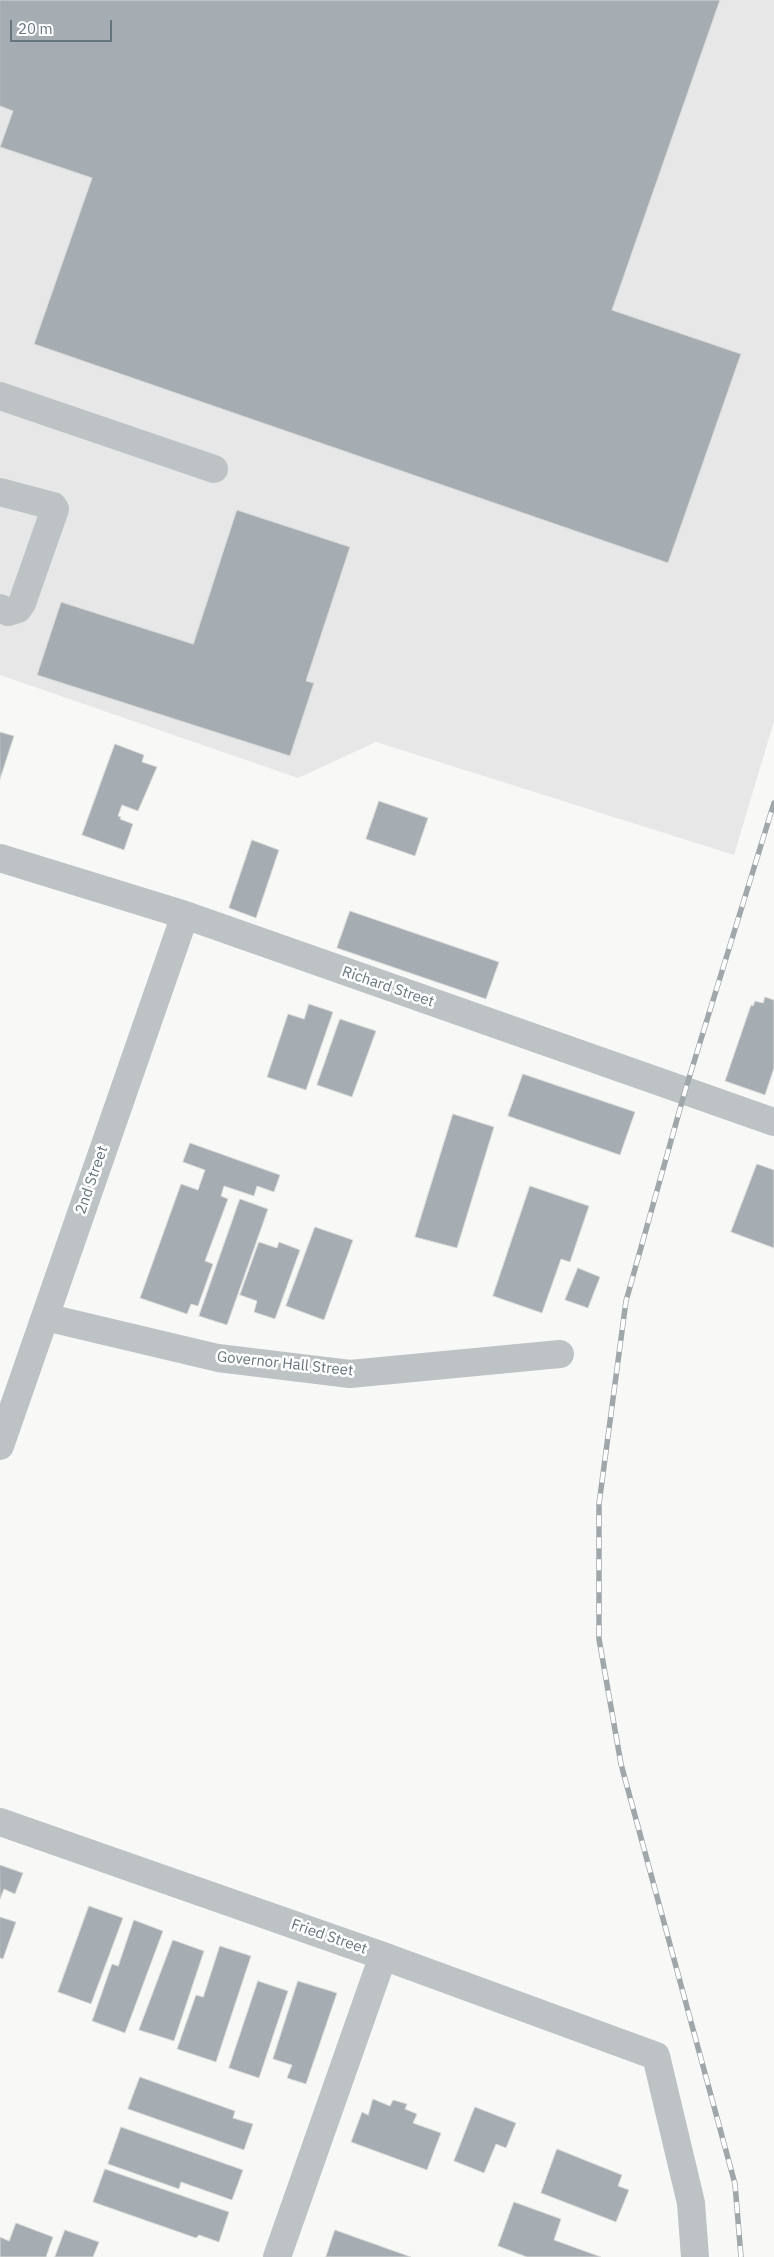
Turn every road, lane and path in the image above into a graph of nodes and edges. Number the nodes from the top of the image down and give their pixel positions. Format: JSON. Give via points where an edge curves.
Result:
{"nodes":[{"id":1,"x":0,"y":396,"type":"edge"},
{"id":2,"x":214,"y":469,"type":"dead end"},
{"id":3,"x":0,"y":492,"type":"edge"},
{"id":4,"x":0,"y":608,"type":"edge"},
{"id":5,"x":0,"y":858,"type":"edge"},
{"id":6,"x":185,"y":915,"type":"junction"},
{"id":7,"x":774,"y":1122,"type":"edge"},
{"id":8,"x":44,"y":1317,"type":"junction"},
{"id":9,"x":560,"y":1354,"type":"dead end"},
{"id":10,"x":8,"y":1398,"type":"edge"},
{"id":11,"x":0,"y":1446,"type":"edge"},
{"id":12,"x":0,"y":1822,"type":"edge"},
{"id":13,"x":383,"y":1956,"type":"junction"},
{"id":14,"x":277,"y":2257,"type":"edge"},
{"id":15,"x":695,"y":2257,"type":"edge"}],
"edges":[{"from":1,"to":2,"type":"street"},
{"from":3,"to":4,"type":"street","via":[[55,509],[22,602],[18,609],[8,612]]},
{"from":5,"to":6,"type":"street","name":"Richard Street"},
{"from":6,"to":7,"type":"street","name":"Richard Street"},
{"from":6,"to":8,"type":"street","name":"2nd Street"},
{"from":8,"to":9,"type":"street","name":"Governor Hall Street","via":[[218,1358],[350,1374]]},
{"from":8,"to":10,"type":"street","name":"2nd Street"},
{"from":10,"to":11,"type":"street","name":"2nd Street"},
{"from":12,"to":13,"type":"street","name":"Fried Street"},
{"from":13,"to":14,"type":"street"},
{"from":13,"to":15,"type":"street","name":"Fried Street","via":[[656,2056],[691,2203]]}]}
